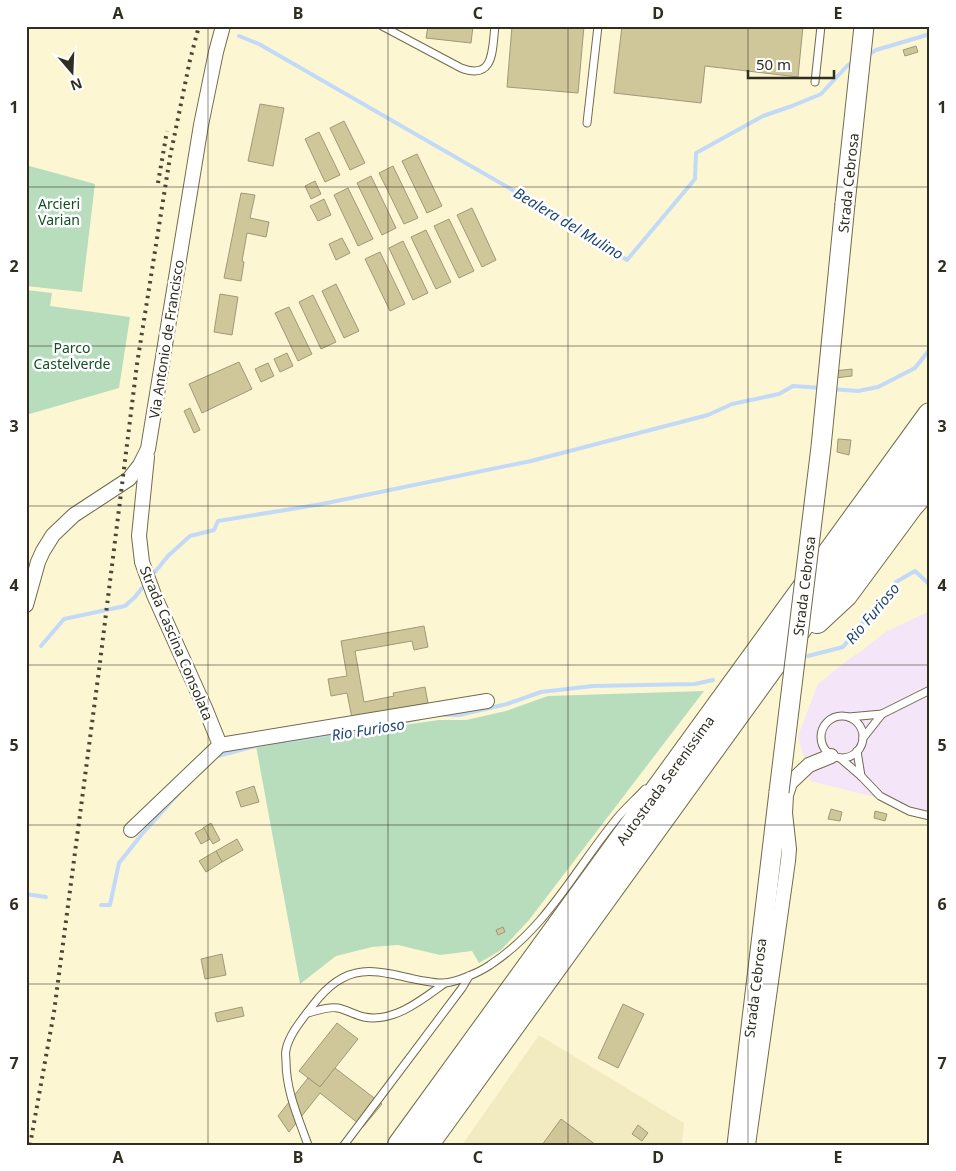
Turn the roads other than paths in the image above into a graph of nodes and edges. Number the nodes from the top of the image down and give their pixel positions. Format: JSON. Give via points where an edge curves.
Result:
{"nodes":[{"id":1,"x":223,"y":26,"type":"edge"},
{"id":2,"x":382,"y":26,"type":"edge"},
{"id":3,"x":495,"y":26,"type":"edge"},
{"id":4,"x":598,"y":26,"type":"edge"},
{"id":5,"x":821,"y":26,"type":"edge"},
{"id":6,"x":864,"y":26,"type":"edge"},
{"id":7,"x":815,"y":82,"type":"dead end"},
{"id":8,"x":587,"y":123,"type":"dead end"},
{"id":9,"x":930,"y":415,"type":"edge"},
{"id":10,"x":148,"y":449,"type":"junction"},
{"id":11,"x":930,"y":451,"type":"edge"},
{"id":12,"x":930,"y":484,"type":"edge"},
{"id":13,"x":27,"y":602,"type":"edge"},
{"id":14,"x":777,"y":658,"type":"junction"},
{"id":15,"x":930,"y":690,"type":"edge"},
{"id":16,"x":487,"y":700,"type":"dead end"},
{"id":17,"x":882,"y":714,"type":"junction"},
{"id":18,"x":848,"y":717,"type":"junction"},
{"id":19,"x":702,"y":729,"type":"junction"},
{"id":20,"x":863,"y":738,"type":"junction"},
{"id":21,"x":220,"y":745,"type":"junction"},
{"id":22,"x":857,"y":751,"type":"junction"},
{"id":23,"x":836,"y":757,"type":"junction"},
{"id":24,"x":662,"y":772,"type":"dead end"},
{"id":25,"x":861,"y":776,"type":"junction"},
{"id":26,"x":648,"y":786,"type":"dead end"},
{"id":27,"x":930,"y":816,"type":"edge"},
{"id":28,"x":131,"y":830,"type":"dead end"},
{"id":29,"x":469,"y":976,"type":"junction"},
{"id":30,"x":445,"y":983,"type":"junction"},
{"id":31,"x":307,"y":1014,"type":"junction"},
{"id":32,"x":746,"y":1063,"type":"junction"},
{"id":33,"x":756,"y":1085,"type":"junction"},
{"id":34,"x":308,"y":1145,"type":"edge"},
{"id":35,"x":344,"y":1145,"type":"edge"},
{"id":36,"x":400,"y":1145,"type":"edge"},
{"id":37,"x":426,"y":1145,"type":"edge"},
{"id":38,"x":737,"y":1145,"type":"edge"},
{"id":39,"x":748,"y":1145,"type":"edge"}],
"edges":[{"from":1,"to":10,"type":"street","name":"Via Antonio de Francisco","via":[[201,125]]},
{"from":2,"to":3,"type":"lane","via":[[472,72],[480,71],[491,61]]},
{"from":4,"to":8,"type":"lane"},
{"from":5,"to":7,"type":"lane"},
{"from":6,"to":32,"type":"main road","name":"Strada Cebrosa","bridge":true,"via":[[821,447]]},
{"from":9,"to":19,"type":"highway","name":"Autostrada Serenissima"},
{"from":10,"to":13,"type":"street","name":"Via Antonio de Francisco","via":[[129,479],[74,515],[53,535],[38,562]]},
{"from":10,"to":21,"type":"street","name":"Strada Cascina Consolata","via":[[139,536],[142,562]]},
{"from":11,"to":14,"type":"highway","name":"Autostrada Serenissima"},
{"from":12,"to":14,"type":"highway","via":[[845,595]]},
{"from":14,"to":37,"type":"highway","name":"Autostrada Serenissima"},
{"from":15,"to":17,"type":"lane"},
{"from":16,"to":21,"type":"street"},
{"from":17,"to":18,"type":"lane"},
{"from":17,"to":20,"type":"lane"},
{"from":18,"to":20,"type":"lane","via":[[860,726]]},
{"from":18,"to":23,"type":"lane","via":[[834,717],[820,733],[823,747]]},
{"from":19,"to":24,"type":"lane"},
{"from":19,"to":36,"type":"highway","name":"Autostrada Serenissima"},
{"from":20,"to":22,"type":"lane"},
{"from":21,"to":28,"type":"street"},
{"from":22,"to":23,"type":"lane","via":[[849,757]]},
{"from":22,"to":25,"type":"lane"},
{"from":23,"to":25,"type":"lane"},
{"from":23,"to":33,"type":"street","via":[[809,765],[790,783],[786,795],[788,855]]},
{"from":25,"to":27,"type":"lane","via":[[880,796]]},
{"from":26,"to":29,"type":"lane","via":[[614,821],[552,908],[520,942]]},
{"from":29,"to":30,"type":"lane"},
{"from":29,"to":35,"type":"lane"},
{"from":30,"to":31,"type":"lane","via":[[412,1006],[394,1014],[364,1017],[336,1007]]},
{"from":30,"to":31,"type":"lane","via":[[379,972],[347,975],[320,996]]},
{"from":31,"to":34,"type":"lane","via":[[291,1037],[286,1050],[286,1068],[288,1090]]},
{"from":32,"to":33,"type":"street"},
{"from":32,"to":38,"type":"main road","name":"Strada Cebrosa"},
{"from":33,"to":39,"type":"street"}]}
